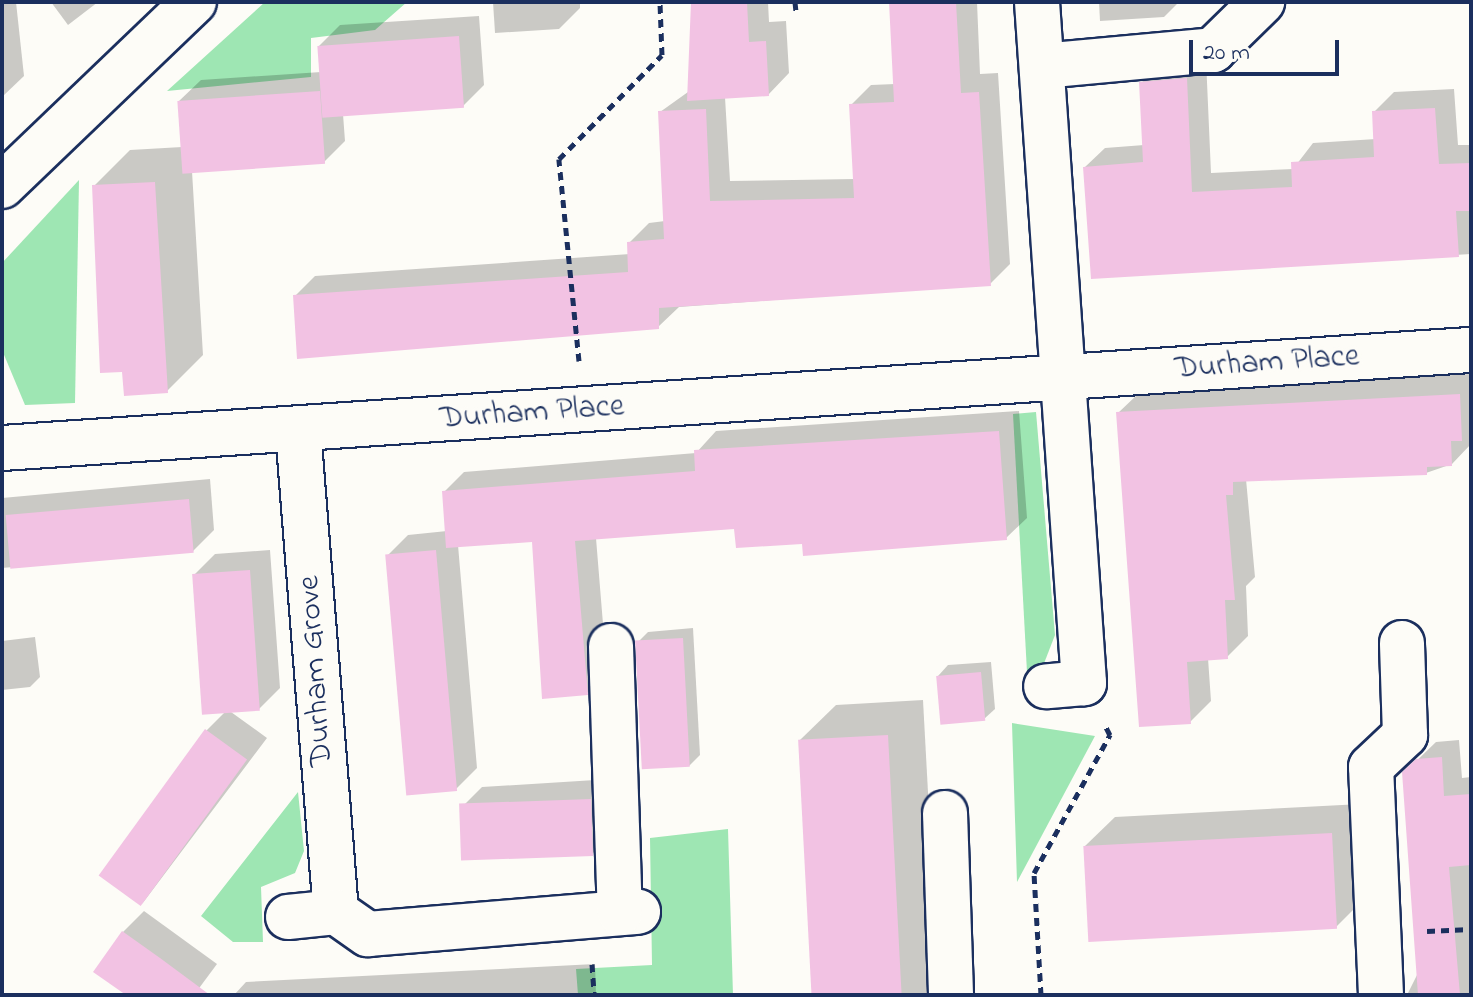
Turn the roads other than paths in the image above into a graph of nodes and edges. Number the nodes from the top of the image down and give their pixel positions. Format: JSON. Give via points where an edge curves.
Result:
{"nodes":[{"id":1,"x":194,"y":2,"type":"edge"},
{"id":2,"x":1037,"y":2,"type":"edge"},
{"id":3,"x":1262,"y":2,"type":"edge"},
{"id":4,"x":1042,"y":66,"type":"junction"},
{"id":5,"x":2,"y":186,"type":"edge"},
{"id":6,"x":1471,"y":350,"type":"edge"},
{"id":7,"x":1063,"y":378,"type":"junction"},
{"id":8,"x":298,"y":430,"type":"junction"},
{"id":9,"x":2,"y":448,"type":"edge"},
{"id":10,"x":1402,"y":643,"type":"dead end"},
{"id":11,"x":611,"y":646,"type":"dead end"},
{"id":12,"x":1065,"y":684,"type":"road end"},
{"id":13,"x":945,"y":813,"type":"dead end"},
{"id":14,"x":336,"y":912,"type":"junction"},
{"id":15,"x":288,"y":917,"type":"dead end"},
{"id":16,"x":958,"y":994,"type":"edge"},
{"id":17,"x":1381,"y":995,"type":"edge"}],
"edges":[{"from":1,"to":5,"type":"street"},
{"from":2,"to":4,"type":"street"},
{"from":3,"to":4,"type":"street","via":[[1213,50]]},
{"from":4,"to":7,"type":"street"},
{"from":6,"to":7,"type":"street","name":"Durham Place"},
{"from":7,"to":8,"type":"street","name":"Durham Place"},
{"from":7,"to":12,"type":"street"},
{"from":8,"to":9,"type":"street","name":"Durham Place"},
{"from":8,"to":14,"type":"street","name":"Durham Grove"},
{"from":10,"to":17,"type":"street","via":[[1405,735],[1371,767]]},
{"from":11,"to":14,"type":"street","via":[[629,912],[368,934]]},
{"from":13,"to":16,"type":"street"},
{"from":14,"to":15,"type":"street"}]}
